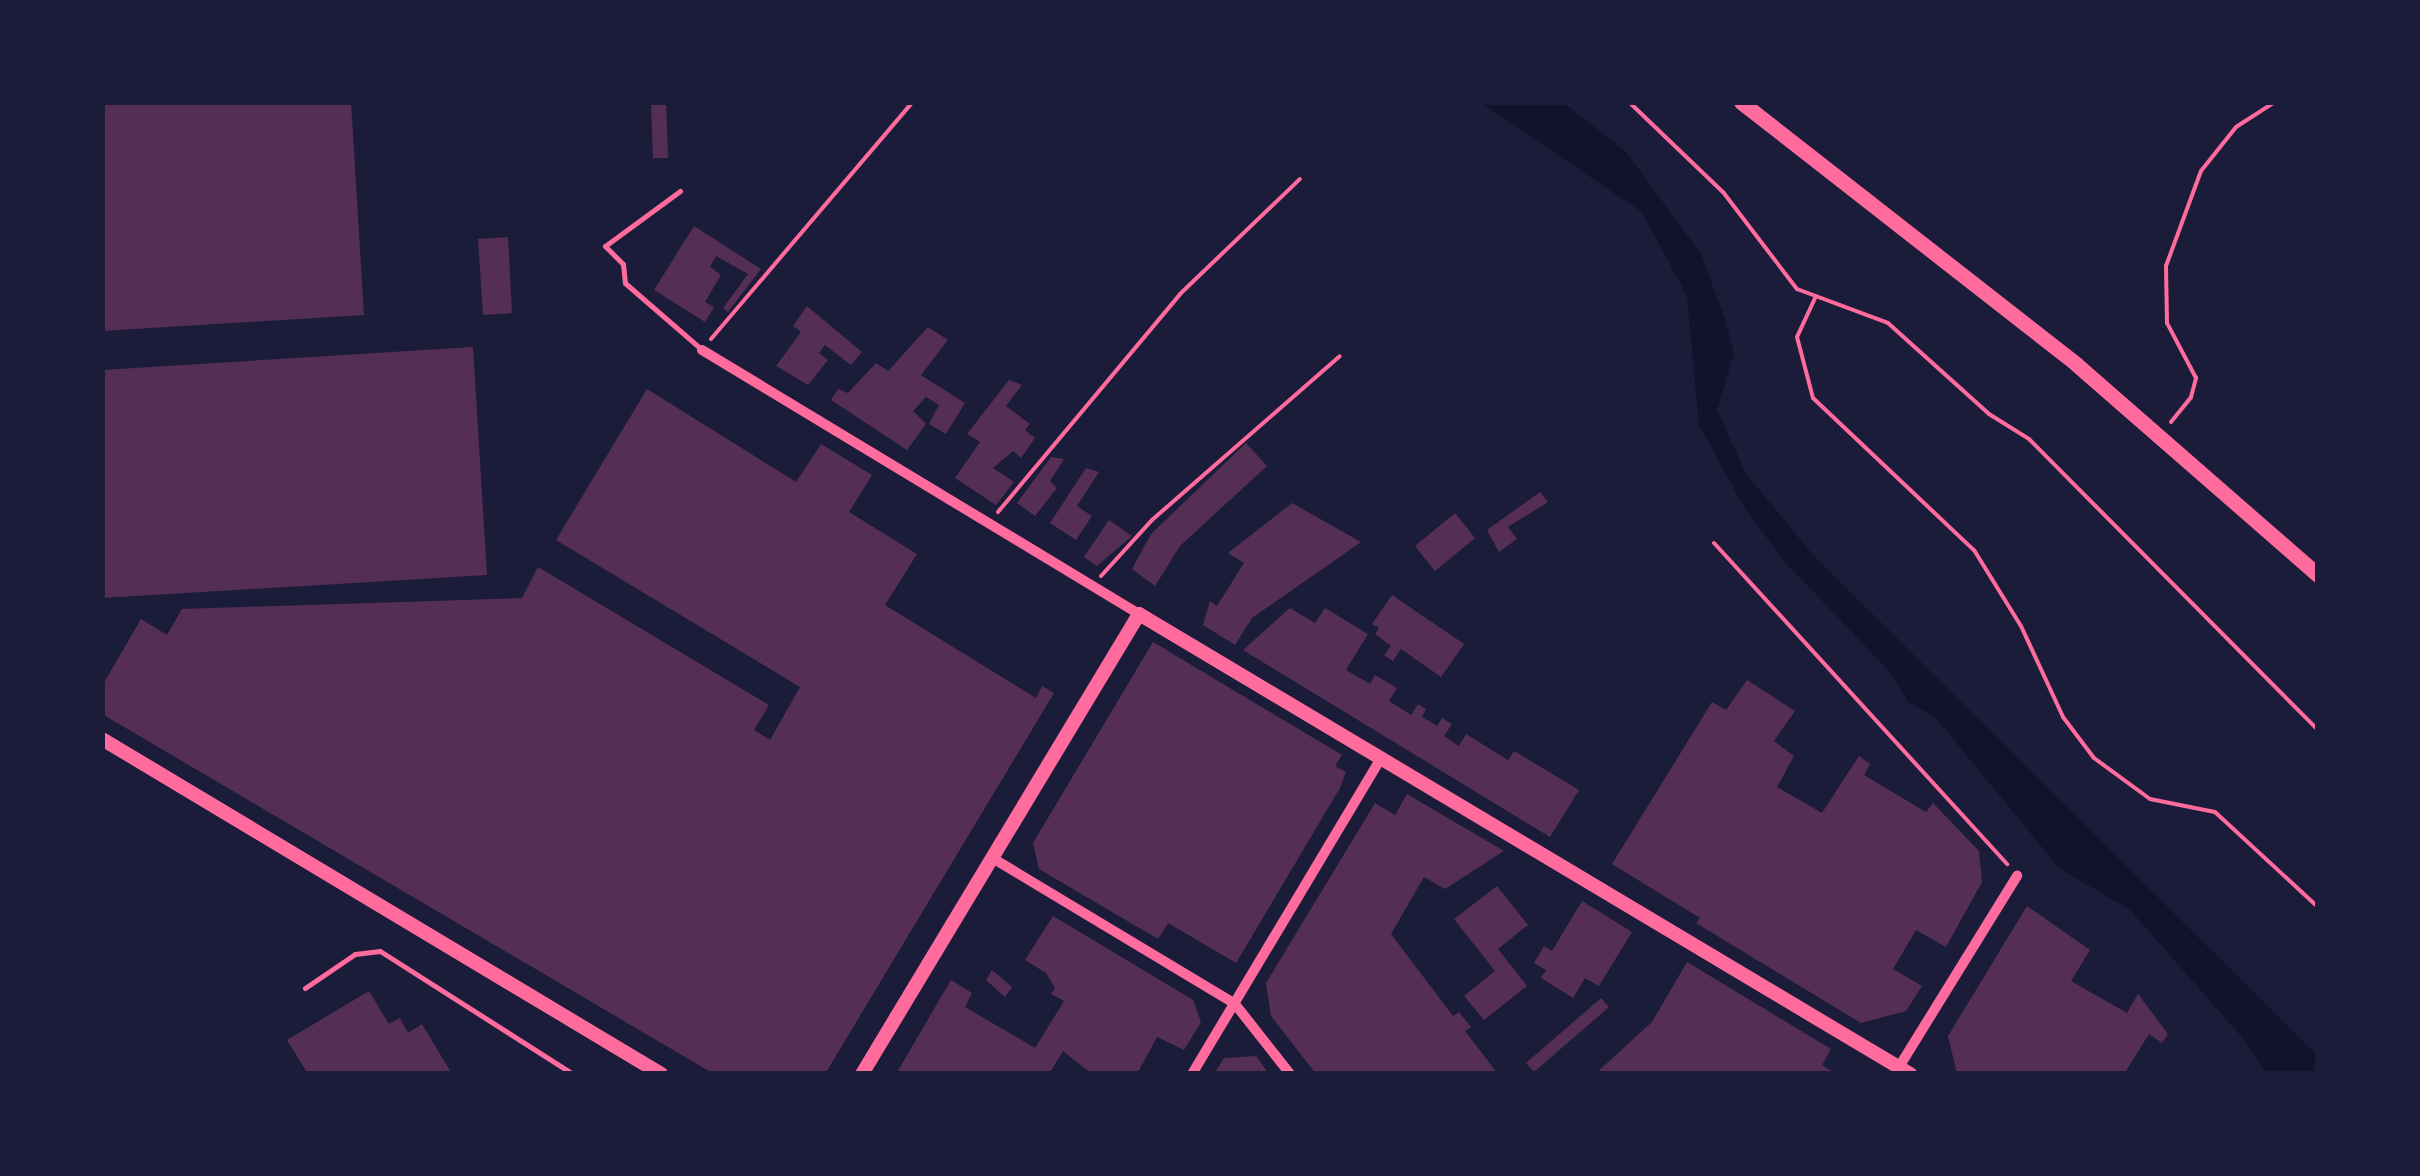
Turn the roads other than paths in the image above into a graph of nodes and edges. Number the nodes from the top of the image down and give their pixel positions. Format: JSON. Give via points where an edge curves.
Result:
{"nodes":[{"id":1,"x":1741,"y":102,"type":"edge"},
{"id":2,"x":680,"y":191,"type":"dead end"},
{"id":3,"x":702,"y":350,"type":"joint"},
{"id":4,"x":2318,"y":576,"type":"edge"},
{"id":5,"x":1139,"y":614,"type":"junction"},
{"id":6,"x":102,"y":739,"type":"edge"},
{"id":7,"x":1380,"y":760,"type":"junction"},
{"id":8,"x":994,"y":859,"type":"junction"},
{"id":9,"x":2017,"y":876,"type":"road end"},
{"id":10,"x":305,"y":988,"type":"dead end"},
{"id":11,"x":1235,"y":1004,"type":"junction"},
{"id":12,"x":1904,"y":1070,"type":"edge"},
{"id":13,"x":573,"y":1074,"type":"edge"},
{"id":14,"x":661,"y":1074,"type":"edge"},
{"id":15,"x":862,"y":1074,"type":"edge"},
{"id":16,"x":1192,"y":1074,"type":"edge"},
{"id":17,"x":1290,"y":1074,"type":"edge"}],
"edges":[{"from":1,"to":4,"type":"main road","via":[[2010,310]]},
{"from":2,"to":3,"type":"lane","via":[[606,246],[624,264],[625,283]]},
{"from":3,"to":5,"type":"street"},
{"from":5,"to":7,"type":"street"},
{"from":5,"to":8,"type":"street"},
{"from":6,"to":14,"type":"street"},
{"from":7,"to":11,"type":"street"},
{"from":7,"to":12,"type":"street"},
{"from":8,"to":11,"type":"street"},
{"from":8,"to":15,"type":"street"},
{"from":9,"to":12,"type":"street"},
{"from":10,"to":13,"type":"lane","via":[[356,954],[380,951]]},
{"from":11,"to":16,"type":"street"},
{"from":11,"to":17,"type":"street"}]}
